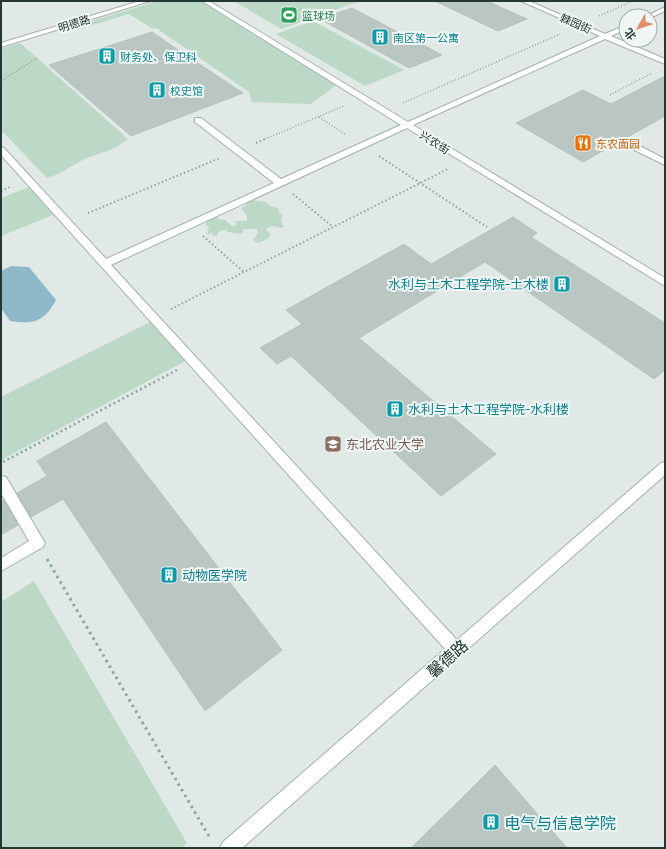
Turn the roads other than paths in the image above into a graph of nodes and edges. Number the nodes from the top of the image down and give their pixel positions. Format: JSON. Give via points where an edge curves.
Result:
{"nodes":[{"id":1,"x":147,"y":1,"type":"edge"},
{"id":2,"x":206,"y":1,"type":"edge"},
{"id":3,"x":524,"y":1,"type":"edge"},
{"id":4,"x":618,"y":30,"type":"edge"},
{"id":5,"x":605,"y":36,"type":"junction"},
{"id":6,"x":1,"y":45,"type":"edge"},
{"id":7,"x":665,"y":62,"type":"edge"},
{"id":8,"x":198,"y":120,"type":"dead end"},
{"id":9,"x":407,"y":125,"type":"junction"},
{"id":10,"x":631,"y":145,"type":"dead end"},
{"id":11,"x":1,"y":150,"type":"edge"},
{"id":12,"x":665,"y":162,"type":"edge"},
{"id":13,"x":280,"y":183,"type":"junction"},
{"id":14,"x":104,"y":264,"type":"junction"},
{"id":15,"x":665,"y":283,"type":"edge"},
{"id":16,"x":665,"y":467,"type":"edge"},
{"id":17,"x":1,"y":481,"type":"edge"},
{"id":18,"x":1,"y":565,"type":"edge"},
{"id":19,"x":456,"y":650,"type":"junction"},
{"id":20,"x":229,"y":848,"type":"edge"}],
"edges":[{"from":1,"to":6,"type":"street","name":"明德路"},
{"from":2,"to":9,"type":"street","name":"兴农街"},
{"from":3,"to":5,"type":"street","name":"棘园街"},
{"from":4,"to":5,"type":"street"},
{"from":5,"to":7,"type":"street","name":"棘园街"},
{"from":5,"to":9,"type":"street"},
{"from":8,"to":13,"type":"street"},
{"from":9,"to":13,"type":"street"},
{"from":9,"to":15,"type":"street","name":"兴农街"},
{"from":10,"to":12,"type":"street"},
{"from":11,"to":14,"type":"street"},
{"from":13,"to":14,"type":"street"},
{"from":14,"to":19,"type":"street"},
{"from":16,"to":19,"type":"street","name":"馨德路"},
{"from":17,"to":18,"type":"street","via":[[38,543]]},
{"from":19,"to":20,"type":"street","name":"馨德路"}]}
